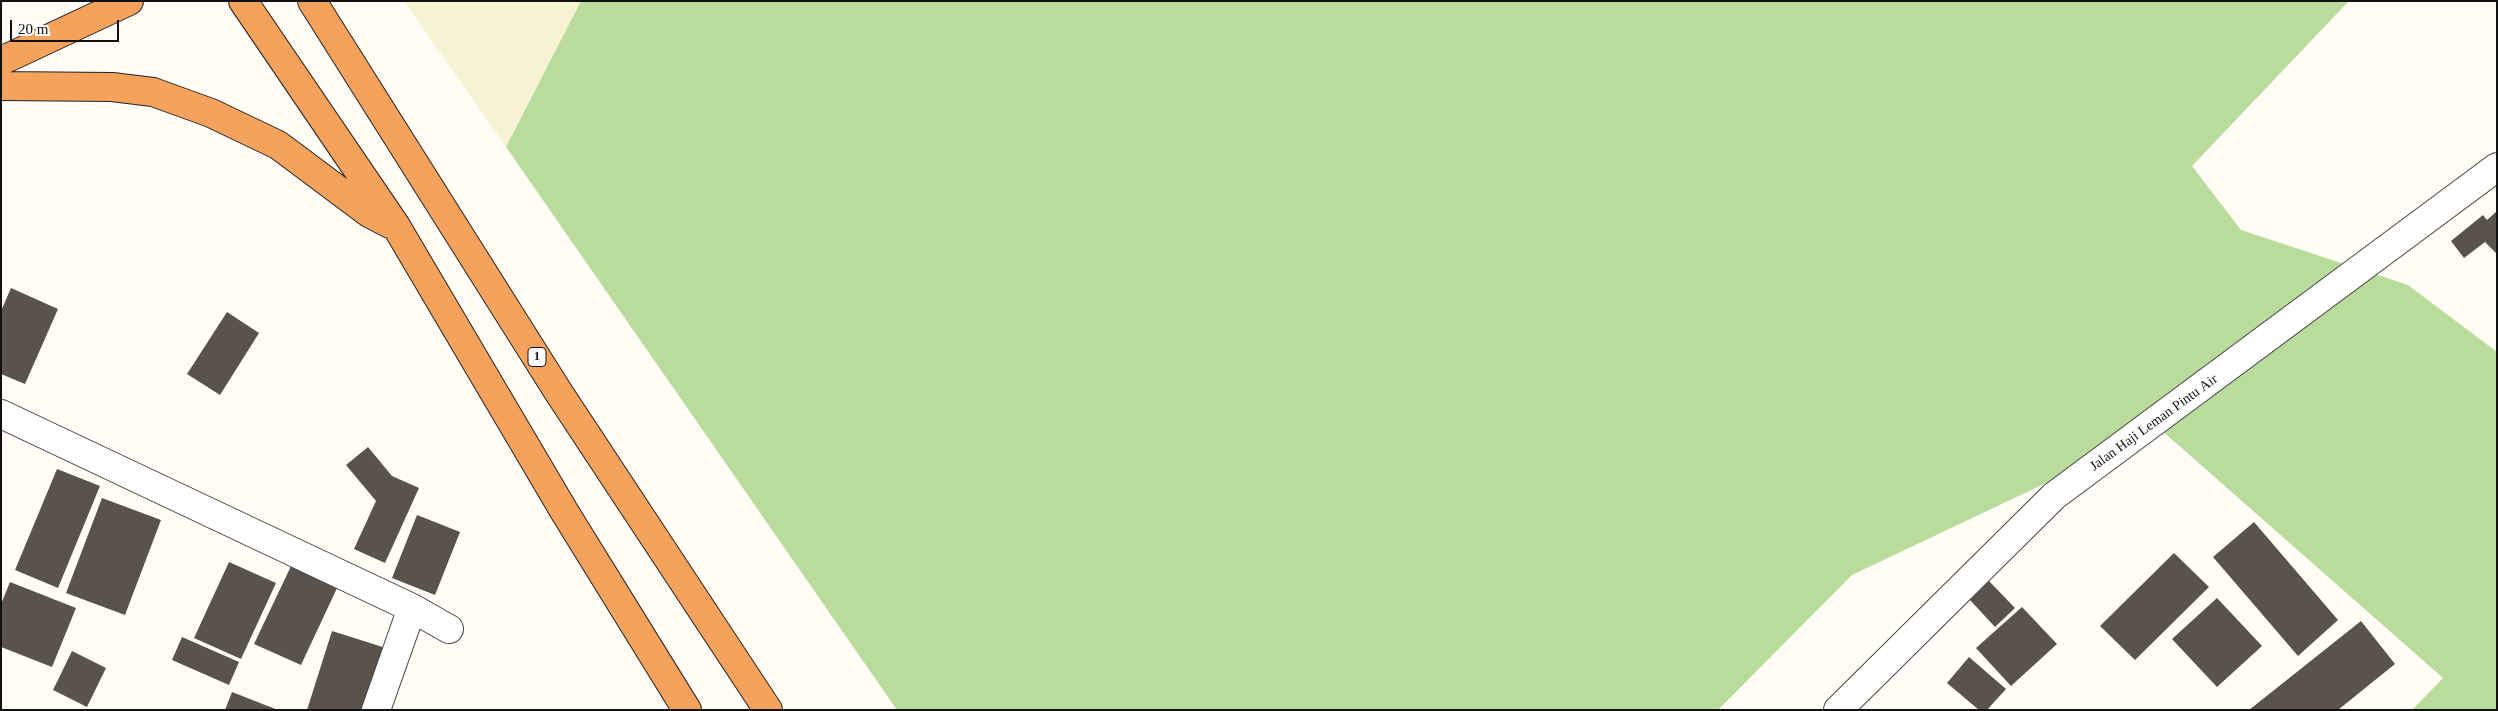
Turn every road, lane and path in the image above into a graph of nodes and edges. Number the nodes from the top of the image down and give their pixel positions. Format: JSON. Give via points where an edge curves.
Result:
{"nodes":[{"id":1,"x":129,"y":1,"type":"edge"},
{"id":2,"x":242,"y":1,"type":"edge"},
{"id":3,"x":312,"y":1,"type":"edge"},
{"id":4,"x":1,"y":61,"type":"edge"},
{"id":5,"x":1,"y":86,"type":"edge"},
{"id":6,"x":2497,"y":168,"type":"edge"},
{"id":7,"x":396,"y":226,"type":"junction"},
{"id":8,"x":1,"y":414,"type":"edge"},
{"id":9,"x":412,"y":608,"type":"junction"},
{"id":10,"x":449,"y":629,"type":"dead end"},
{"id":11,"x":376,"y":710,"type":"edge"},
{"id":12,"x":687,"y":710,"type":"edge"},
{"id":13,"x":768,"y":710,"type":"edge"},
{"id":14,"x":1838,"y":710,"type":"edge"}],
"edges":[{"from":1,"to":4,"type":"highway"},
{"from":2,"to":7,"type":"highway"},
{"from":3,"to":13,"type":"highway","number":"1","via":[[559,393]]},
{"from":5,"to":7,"type":"highway","via":[[112,87],[152,92],[211,113],[278,145],[369,213]]},
{"from":6,"to":14,"type":"street","name":"Jalan Haji Leman Pintu Air","via":[[2054,496]]},
{"from":7,"to":12,"type":"highway","via":[[564,511]]},
{"from":8,"to":9,"type":"street"},
{"from":9,"to":10,"type":"street"},
{"from":9,"to":11,"type":"street"}]}
